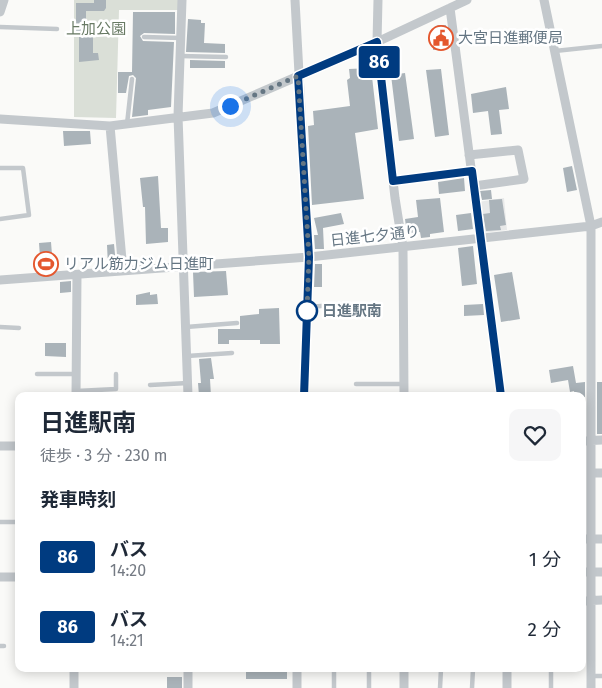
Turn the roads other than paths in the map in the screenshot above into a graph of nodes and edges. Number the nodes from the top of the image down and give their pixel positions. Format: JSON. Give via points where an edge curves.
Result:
{"nodes":[{"id":1,"x":4,"y":0,"type":"edge"},
{"id":2,"x":182,"y":0,"type":"edge"},
{"id":3,"x":295,"y":0,"type":"edge"},
{"id":4,"x":378,"y":0,"type":"edge"},
{"id":5,"x":467,"y":0,"type":"edge"},
{"id":6,"x":544,"y":0,"type":"edge"},
{"id":7,"x":450,"y":8,"type":"junction"},
{"id":8,"x":0,"y":12,"type":"edge"},
{"id":9,"x":0,"y":27,"type":"edge"},
{"id":10,"x":57,"y":29,"type":"dead end"},
{"id":11,"x":144,"y":37,"type":"dead end"},
{"id":12,"x":180,"y":38,"type":"junction"},
{"id":13,"x":377,"y":42,"type":"junction"},
{"id":14,"x":602,"y":46,"type":"edge"},
{"id":15,"x":555,"y":50,"type":"junction"},
{"id":16,"x":180,"y":56,"type":"junction"},
{"id":17,"x":226,"y":57,"type":"dead end"},
{"id":18,"x":298,"y":76,"type":"junction"},
{"id":19,"x":132,"y":79,"type":"dead end"},
{"id":20,"x":178,"y":116,"type":"junction"},
{"id":21,"x":0,"y":119,"type":"edge"},
{"id":22,"x":127,"y":124,"type":"junction"},
{"id":23,"x":110,"y":126,"type":"junction"},
{"id":24,"x":469,"y":155,"type":"junction"},
{"id":25,"x":0,"y":168,"type":"edge"},
{"id":26,"x":472,"y":171,"type":"junction"},
{"id":27,"x":393,"y":181,"type":"junction"},
{"id":28,"x":474,"y":186,"type":"junction"},
{"id":29,"x":0,"y":219,"type":"edge"},
{"id":30,"x":602,"y":222,"type":"edge"},
{"id":31,"x":591,"y":226,"type":"junction"},
{"id":32,"x":480,"y":239,"type":"junction"},
{"id":33,"x":403,"y":248,"type":"junction"},
{"id":34,"x":309,"y":257,"type":"junction"},
{"id":35,"x":184,"y":266,"type":"junction"},
{"id":36,"x":123,"y":271,"type":"junction"},
{"id":37,"x":77,"y":275,"type":"junction"},
{"id":38,"x":0,"y":280,"type":"edge"},
{"id":39,"x":336,"y":305,"type":"dead end"},
{"id":40,"x":307,"y":307,"type":"junction"},
{"id":41,"x":237,"y":323,"type":"dead end"},
{"id":42,"x":0,"y":327,"type":"edge"},
{"id":43,"x":186,"y":327,"type":"junction"},
{"id":44,"x":19,"y":328,"type":"dead end"},
{"id":45,"x":232,"y":353,"type":"dead end"},
{"id":46,"x":187,"y":356,"type":"junction"},
{"id":47,"x":591,"y":373,"type":"junction"},
{"id":48,"x":602,"y":373,"type":"edge"},
{"id":49,"x":38,"y":374,"type":"dead end"},
{"id":50,"x":76,"y":374,"type":"junction"},
{"id":51,"x":116,"y":374,"type":"dead end"},
{"id":52,"x":188,"y":383,"type":"junction"},
{"id":53,"x":356,"y":384,"type":"dead end"},
{"id":54,"x":404,"y":384,"type":"junction"},
{"id":55,"x":150,"y":385,"type":"dead end"},
{"id":56,"x":76,"y":392,"type":"edge"},
{"id":57,"x":89,"y":392,"type":"edge"},
{"id":58,"x":188,"y":392,"type":"edge"},
{"id":59,"x":304,"y":392,"type":"edge"},
{"id":60,"x":404,"y":392,"type":"edge"},
{"id":61,"x":500,"y":392,"type":"edge"},
{"id":62,"x":602,"y":440,"type":"edge"},
{"id":63,"x":587,"y":441,"type":"edge"},
{"id":64,"x":0,"y":446,"type":"edge"},
{"id":65,"x":15,"y":446,"type":"edge"},
{"id":66,"x":602,"y":473,"type":"edge"},
{"id":67,"x":591,"y":474,"type":"junction"},
{"id":68,"x":0,"y":522,"type":"edge"},
{"id":69,"x":15,"y":522,"type":"edge"},
{"id":70,"x":587,"y":539,"type":"edge"},
{"id":71,"x":602,"y":539,"type":"edge"},
{"id":72,"x":587,"y":572,"type":"edge"},
{"id":73,"x":602,"y":572,"type":"edge"},
{"id":74,"x":0,"y":577,"type":"edge"},
{"id":75,"x":15,"y":577,"type":"edge"},
{"id":76,"x":602,"y":600,"type":"edge"},
{"id":77,"x":587,"y":601,"type":"edge"},
{"id":78,"x":74,"y":672,"type":"edge"},
{"id":79,"x":188,"y":672,"type":"edge"},
{"id":80,"x":297,"y":672,"type":"edge"},
{"id":81,"x":334,"y":672,"type":"edge"},
{"id":82,"x":369,"y":672,"type":"edge"},
{"id":83,"x":404,"y":672,"type":"edge"},
{"id":84,"x":440,"y":672,"type":"edge"},
{"id":85,"x":473,"y":672,"type":"edge"},
{"id":86,"x":507,"y":672,"type":"edge"},
{"id":87,"x":551,"y":672,"type":"edge"},
{"id":88,"x":591,"y":676,"type":"junction"},
{"id":89,"x":602,"y":676,"type":"edge"},
{"id":90,"x":74,"y":688,"type":"edge"},
{"id":91,"x":188,"y":688,"type":"edge"},
{"id":92,"x":297,"y":688,"type":"edge"},
{"id":93,"x":334,"y":688,"type":"edge"},
{"id":94,"x":369,"y":688,"type":"edge"},
{"id":95,"x":404,"y":688,"type":"edge"},
{"id":96,"x":440,"y":688,"type":"edge"},
{"id":97,"x":472,"y":688,"type":"edge"},
{"id":98,"x":507,"y":688,"type":"edge"},
{"id":99,"x":551,"y":688,"type":"edge"},
{"id":100,"x":591,"y":688,"type":"edge"}],
"edges":[{"from":1,"to":8,"type":"street"},
{"from":2,"to":12,"type":"street"},
{"from":3,"to":18,"type":"street"},
{"from":4,"to":13,"type":"street"},
{"from":5,"to":7,"type":"street"},
{"from":6,"to":15,"type":"street"},
{"from":7,"to":13,"type":"street"},
{"from":7,"to":24,"type":"street"},
{"from":9,"to":10,"type":"lane"},
{"from":11,"to":12,"type":"lane"},
{"from":12,"to":16,"type":"street"},
{"from":13,"to":18,"type":"street"},
{"from":13,"to":27,"type":"street"},
{"from":14,"to":15,"type":"lane"},
{"from":15,"to":31,"type":"street"},
{"from":16,"to":17,"type":"lane"},
{"from":16,"to":20,"type":"street"},
{"from":18,"to":20,"type":"street","via":[[212,114]]},
{"from":18,"to":34,"type":"street"},
{"from":19,"to":22,"type":"lane"},
{"from":20,"to":22,"type":"street"},
{"from":20,"to":35,"type":"street"},
{"from":21,"to":23,"type":"street"},
{"from":22,"to":23,"type":"street"},
{"from":23,"to":36,"type":"street"},
{"from":24,"to":26,"type":"street"},
{"from":24,"to":28,"type":"street","via":[[518,150],[524,179]]},
{"from":25,"to":29,"type":"lane","via":[[22,168],[29,215]]},
{"from":26,"to":27,"type":"street"},
{"from":26,"to":28,"type":"street"},
{"from":27,"to":33,"type":"street"},
{"from":28,"to":32,"type":"street"},
{"from":30,"to":31,"type":"street","name":"日進七夕通り"},
{"from":31,"to":32,"type":"street","name":"日進七夕通り"},
{"from":31,"to":47,"type":"street"},
{"from":32,"to":33,"type":"street","name":"日進七夕通り"},
{"from":32,"to":61,"type":"street"},
{"from":33,"to":34,"type":"street","name":"日進七夕通り"},
{"from":33,"to":54,"type":"street"},
{"from":34,"to":35,"type":"street","name":"日進七夕通り"},
{"from":34,"to":40,"type":"street"},
{"from":35,"to":36,"type":"street","name":"日進七夕通り"},
{"from":35,"to":43,"type":"street"},
{"from":36,"to":37,"type":"street","name":"日進七夕通り"},
{"from":37,"to":38,"type":"street","name":"日進七夕通り"},
{"from":37,"to":50,"type":"street"},
{"from":39,"to":40,"type":"lane"},
{"from":40,"to":59,"type":"street"},
{"from":41,"to":43,"type":"lane"},
{"from":42,"to":44,"type":"lane"},
{"from":43,"to":46,"type":"street"},
{"from":45,"to":46,"type":"lane"},
{"from":46,"to":52,"type":"street"},
{"from":47,"to":48,"type":"street"},
{"from":47,"to":63,"type":"street"},
{"from":49,"to":50,"type":"lane"},
{"from":50,"to":56,"type":"street"},
{"from":51,"to":57,"type":"lane","via":[[116,388]]},
{"from":52,"to":55,"type":"lane"},
{"from":52,"to":58,"type":"street"},
{"from":53,"to":54,"type":"lane"},
{"from":54,"to":60,"type":"street"},
{"from":62,"to":63,"type":"street"},
{"from":63,"to":67,"type":"street"},
{"from":64,"to":65,"type":"street"},
{"from":66,"to":67,"type":"street"},
{"from":67,"to":70,"type":"street"},
{"from":68,"to":69,"type":"lane"},
{"from":70,"to":71,"type":"street"},
{"from":70,"to":72,"type":"street"},
{"from":72,"to":73,"type":"street"},
{"from":72,"to":77,"type":"street"},
{"from":74,"to":75,"type":"street"},
{"from":76,"to":77,"type":"street"},
{"from":77,"to":88,"type":"street"},
{"from":78,"to":90,"type":"street"},
{"from":79,"to":91,"type":"street"},
{"from":80,"to":92,"type":"street"},
{"from":81,"to":93,"type":"lane"},
{"from":82,"to":94,"type":"lane"},
{"from":83,"to":95,"type":"street"},
{"from":84,"to":96,"type":"lane"},
{"from":85,"to":97,"type":"lane"},
{"from":86,"to":98,"type":"street"},
{"from":87,"to":99,"type":"lane"},
{"from":88,"to":89,"type":"lane"},
{"from":88,"to":100,"type":"street"}]}
